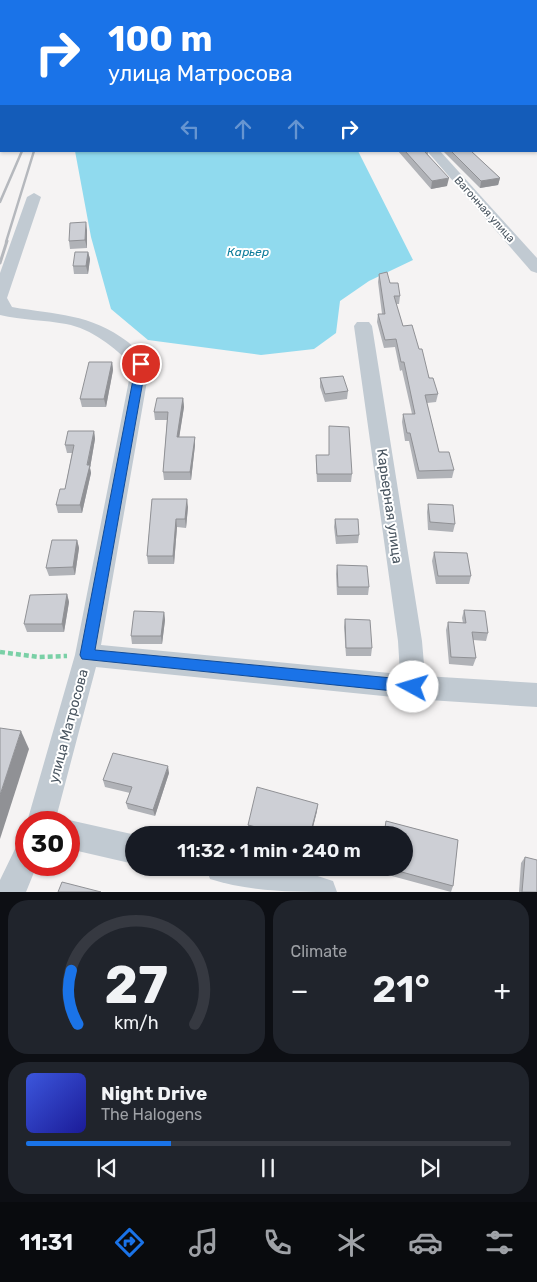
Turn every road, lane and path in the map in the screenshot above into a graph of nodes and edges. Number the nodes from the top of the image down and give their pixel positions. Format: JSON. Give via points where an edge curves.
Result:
{"nodes":[{"id":1,"x":434,"y":152,"type":"edge"},
{"id":2,"x":34,"y":197,"type":"dead end"},
{"id":3,"x":530,"y":250,"type":"edge"},
{"id":4,"x":537,"y":268,"type":"edge"},
{"id":5,"x":0,"y":296,"type":"edge"},
{"id":6,"x":0,"y":300,"type":"edge"},
{"id":7,"x":363,"y":326,"type":"dead end"},
{"id":8,"x":0,"y":652,"type":"edge"},
{"id":9,"x":87,"y":655,"type":"junction"},
{"id":10,"x":413,"y":687,"type":"junction"},
{"id":11,"x":537,"y":695,"type":"edge"},
{"id":12,"x":44,"y":811,"type":"edge"},
{"id":13,"x":80,"y":837,"type":"edge"},
{"id":14,"x":125,"y":847,"type":"edge"},
{"id":15,"x":18,"y":876,"type":"edge"},
{"id":16,"x":261,"y":876,"type":"edge"},
{"id":17,"x":10,"y":892,"type":"edge"},
{"id":18,"x":322,"y":892,"type":"edge"}],
"edges":[{"from":1,"to":3,"type":"street","name":"Вагонная улица"},
{"from":2,"to":5,"type":"street"},
{"from":3,"to":4,"type":"street","name":"Вагонная улица"},
{"from":6,"to":9,"type":"street","name":"улица Матросова","via":[[5,311],[67,319],[88,326],[110,336],[141,364]]},
{"from":7,"to":10,"type":"street","name":"Карьерная улица","via":[[410,641]]},
{"from":8,"to":9,"type":"path","via":[[38,657]]},
{"from":9,"to":10,"type":"street"},
{"from":9,"to":12,"type":"street","name":"улица Матросова"},
{"from":10,"to":11,"type":"street"},
{"from":13,"to":14,"type":"street"},
{"from":15,"to":17,"type":"street"},
{"from":16,"to":18,"type":"street"}]}
